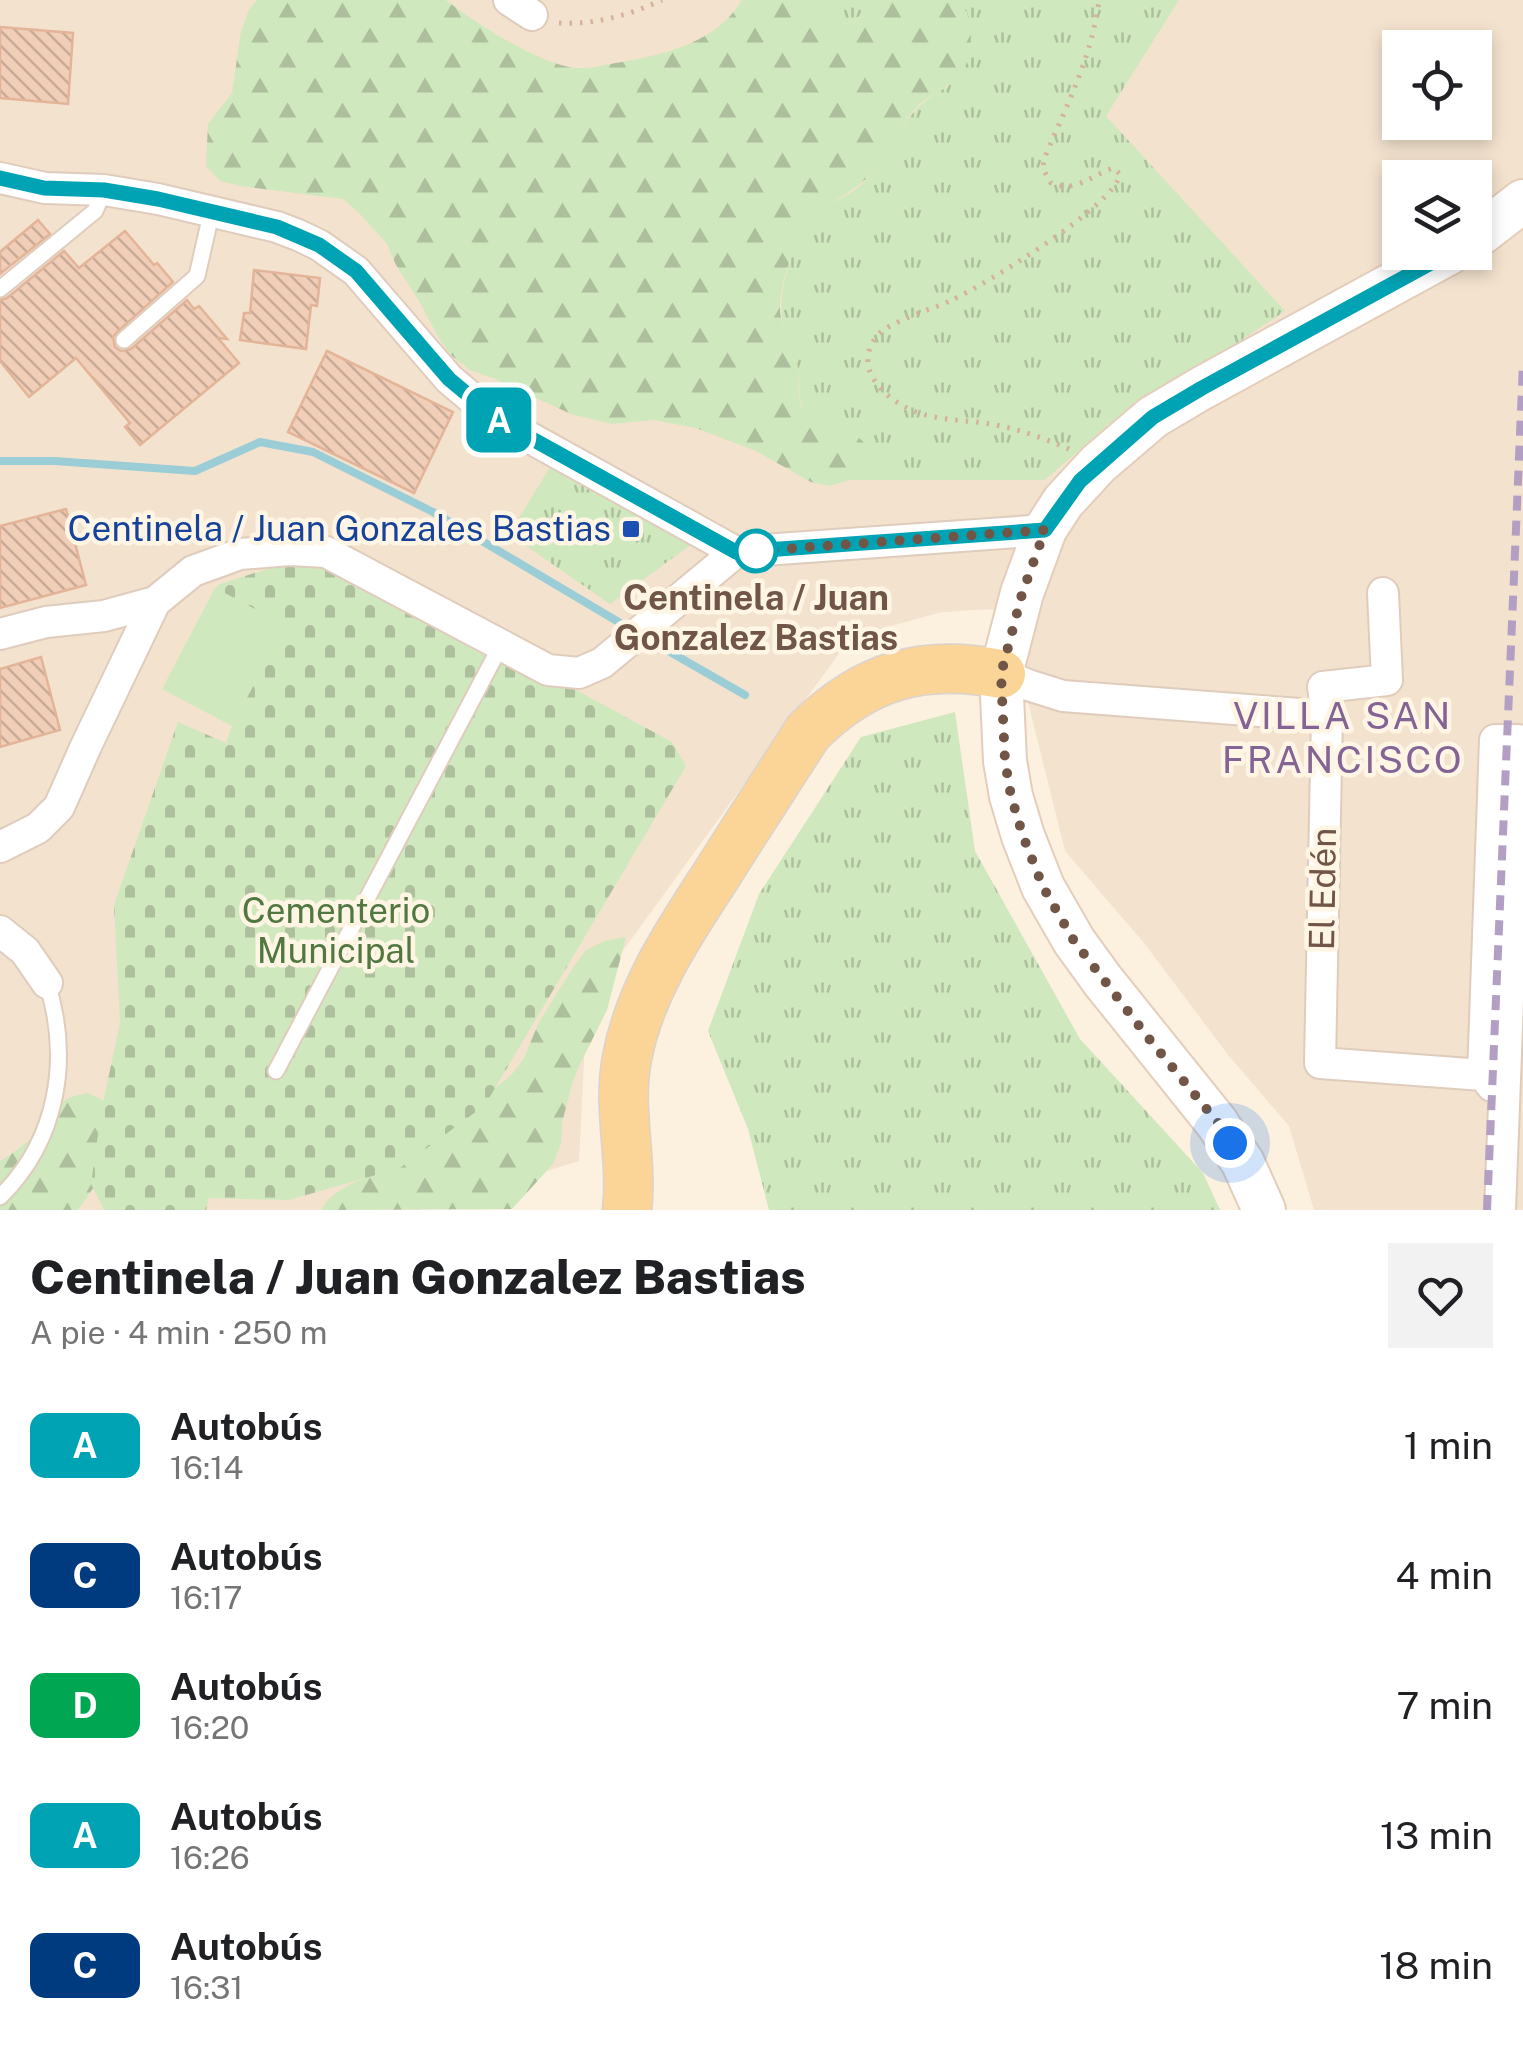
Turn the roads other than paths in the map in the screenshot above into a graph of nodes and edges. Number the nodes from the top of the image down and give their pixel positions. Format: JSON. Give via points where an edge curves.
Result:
{"nodes":[{"id":1,"x":0,"y":178,"type":"edge"},
{"id":2,"x":104,"y":190,"type":"junction"},
{"id":3,"x":1523,"y":201,"type":"edge"},
{"id":4,"x":212,"y":210,"type":"junction"},
{"id":5,"x":1492,"y":225,"type":"edge"},
{"id":6,"x":1418,"y":270,"type":"edge"},
{"id":7,"x":0,"y":289,"type":"edge"},
{"id":8,"x":124,"y":340,"type":"dead end"},
{"id":9,"x":1045,"y":530,"type":"junction"},
{"id":10,"x":736,"y":552,"type":"junction"},
{"id":11,"x":1383,"y":592,"type":"dead end"},
{"id":12,"x":155,"y":602,"type":"junction"},
{"id":13,"x":0,"y":634,"type":"edge"},
{"id":14,"x":500,"y":646,"type":"junction"},
{"id":15,"x":1001,"y":674,"type":"junction"},
{"id":16,"x":1327,"y":716,"type":"junction"},
{"id":17,"x":0,"y":847,"type":"edge"},
{"id":18,"x":0,"y":931,"type":"edge"},
{"id":19,"x":48,"y":983,"type":"joint"},
{"id":20,"x":276,"y":1071,"type":"dead end"},
{"id":21,"x":1494,"y":1081,"type":"junction"},
{"id":22,"x":0,"y":1197,"type":"edge"},
{"id":23,"x":635,"y":1202,"type":"edge"},
{"id":24,"x":1264,"y":1210,"type":"edge"},
{"id":25,"x":1500,"y":1210,"type":"edge"}],
"edges":[{"from":1,"to":2,"type":"street"},
{"from":2,"to":4,"type":"street"},
{"from":2,"to":7,"type":"lane","via":[[95,211]]},
{"from":3,"to":5,"type":"main road"},
{"from":4,"to":8,"type":"lane","via":[[196,276]]},
{"from":4,"to":10,"type":"street","via":[[288,231],[328,251],[356,271],[440,370],[498,420]]},
{"from":6,"to":9,"type":"main road","via":[[1153,417],[1098,464]]},
{"from":9,"to":10,"type":"street"},
{"from":9,"to":15,"type":"main road"},
{"from":10,"to":14,"type":"street","via":[[591,669],[548,670]]},
{"from":11,"to":16,"type":"street","via":[[1387,680],[1323,687]]},
{"from":12,"to":13,"type":"street"},
{"from":12,"to":14,"type":"street","via":[[193,570],[240,554],[326,552]]},
{"from":12,"to":17,"type":"street","via":[[59,807],[38,828]]},
{"from":14,"to":20,"type":"lane"},
{"from":15,"to":16,"type":"street","via":[[1063,696]]},
{"from":15,"to":23,"type":"main road","via":[[947,667],[896,675],[848,697],[808,732],[670,947],[634,1027],[622,1107]]},
{"from":15,"to":24,"type":"main road","via":[[1011,796],[1043,887],[1103,981],[1218,1123]]},
{"from":16,"to":21,"type":"street","name":"El Edén","via":[[1320,1062]]},
{"from":18,"to":19,"type":"street","via":[[25,950]]},
{"from":19,"to":22,"type":"lane","via":[[60,1048],[56,1096],[38,1146]]},
{"from":21,"to":21,"type":"street","via":[[1518,740],[1495,740]]},
{"from":21,"to":25,"type":"street"}]}
